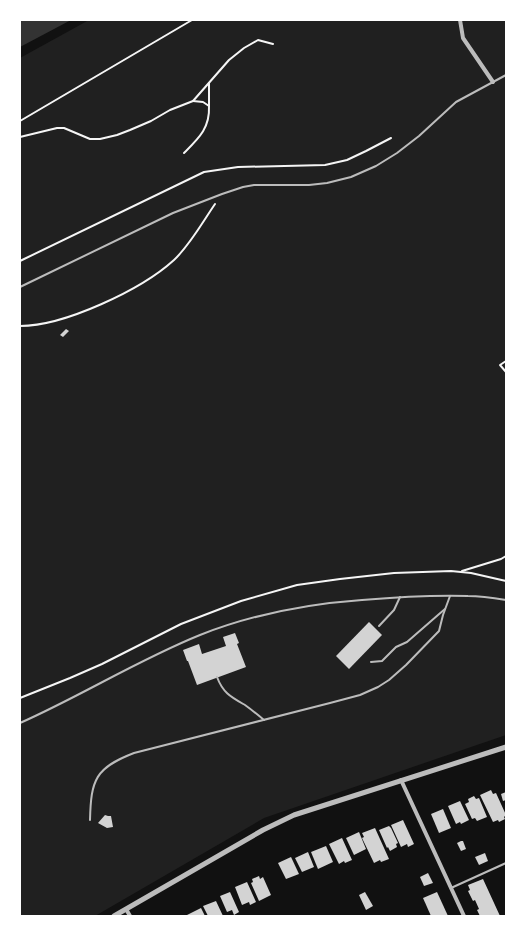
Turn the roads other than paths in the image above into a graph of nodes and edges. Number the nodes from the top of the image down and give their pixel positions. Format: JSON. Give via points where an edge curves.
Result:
{"nodes":[{"id":1,"x":460,"y":20,"type":"edge"},
{"id":2,"x":506,"y":75,"type":"edge"},
{"id":3,"x":492,"y":82,"type":"junction"},
{"id":4,"x":20,"y":287,"type":"edge"},
{"id":5,"x":450,"y":596,"type":"junction"},
{"id":6,"x":400,"y":597,"type":"junction"},
{"id":7,"x":506,"y":600,"type":"edge"},
{"id":8,"x":445,"y":609,"type":"junction"},
{"id":9,"x":379,"y":626,"type":"dead end"},
{"id":10,"x":370,"y":662,"type":"dead end"},
{"id":11,"x":217,"y":678,"type":"dead end"},
{"id":12,"x":264,"y":720,"type":"junction"},
{"id":13,"x":20,"y":724,"type":"edge"},
{"id":14,"x":506,"y":747,"type":"edge"},
{"id":15,"x":401,"y":780,"type":"junction"},
{"id":16,"x":90,"y":820,"type":"dead end"},
{"id":17,"x":506,"y":863,"type":"edge"},
{"id":18,"x":451,"y":888,"type":"junction"},
{"id":19,"x":126,"y":909,"type":"junction"},
{"id":20,"x":114,"y":916,"type":"edge"},
{"id":21,"x":130,"y":916,"type":"edge"},
{"id":22,"x":464,"y":916,"type":"edge"}],
"edges":[{"from":1,"to":3,"type":"street","via":[[462,38]]},
{"from":2,"to":3,"type":"lane"},
{"from":3,"to":4,"type":"lane","via":[[456,102],[397,153],[351,177],[309,185],[243,187],[173,213]]},
{"from":5,"to":6,"type":"lane"},
{"from":5,"to":7,"type":"lane"},
{"from":5,"to":8,"type":"lane"},
{"from":6,"to":9,"type":"lane","via":[[394,610]]},
{"from":6,"to":13,"type":"lane","via":[[295,607],[246,619],[157,654]]},
{"from":8,"to":10,"type":"lane","via":[[382,661]]},
{"from":8,"to":12,"type":"lane","via":[[439,631],[378,687]]},
{"from":11,"to":12,"type":"lane","via":[[229,696]]},
{"from":12,"to":16,"type":"lane","via":[[118,759],[103,769],[93,785]]},
{"from":14,"to":15,"type":"street"},
{"from":15,"to":18,"type":"street"},
{"from":15,"to":19,"type":"street","via":[[278,822]]},
{"from":17,"to":18,"type":"lane"},
{"from":18,"to":22,"type":"street"},
{"from":19,"to":20,"type":"street"},
{"from":19,"to":21,"type":"street"}]}
